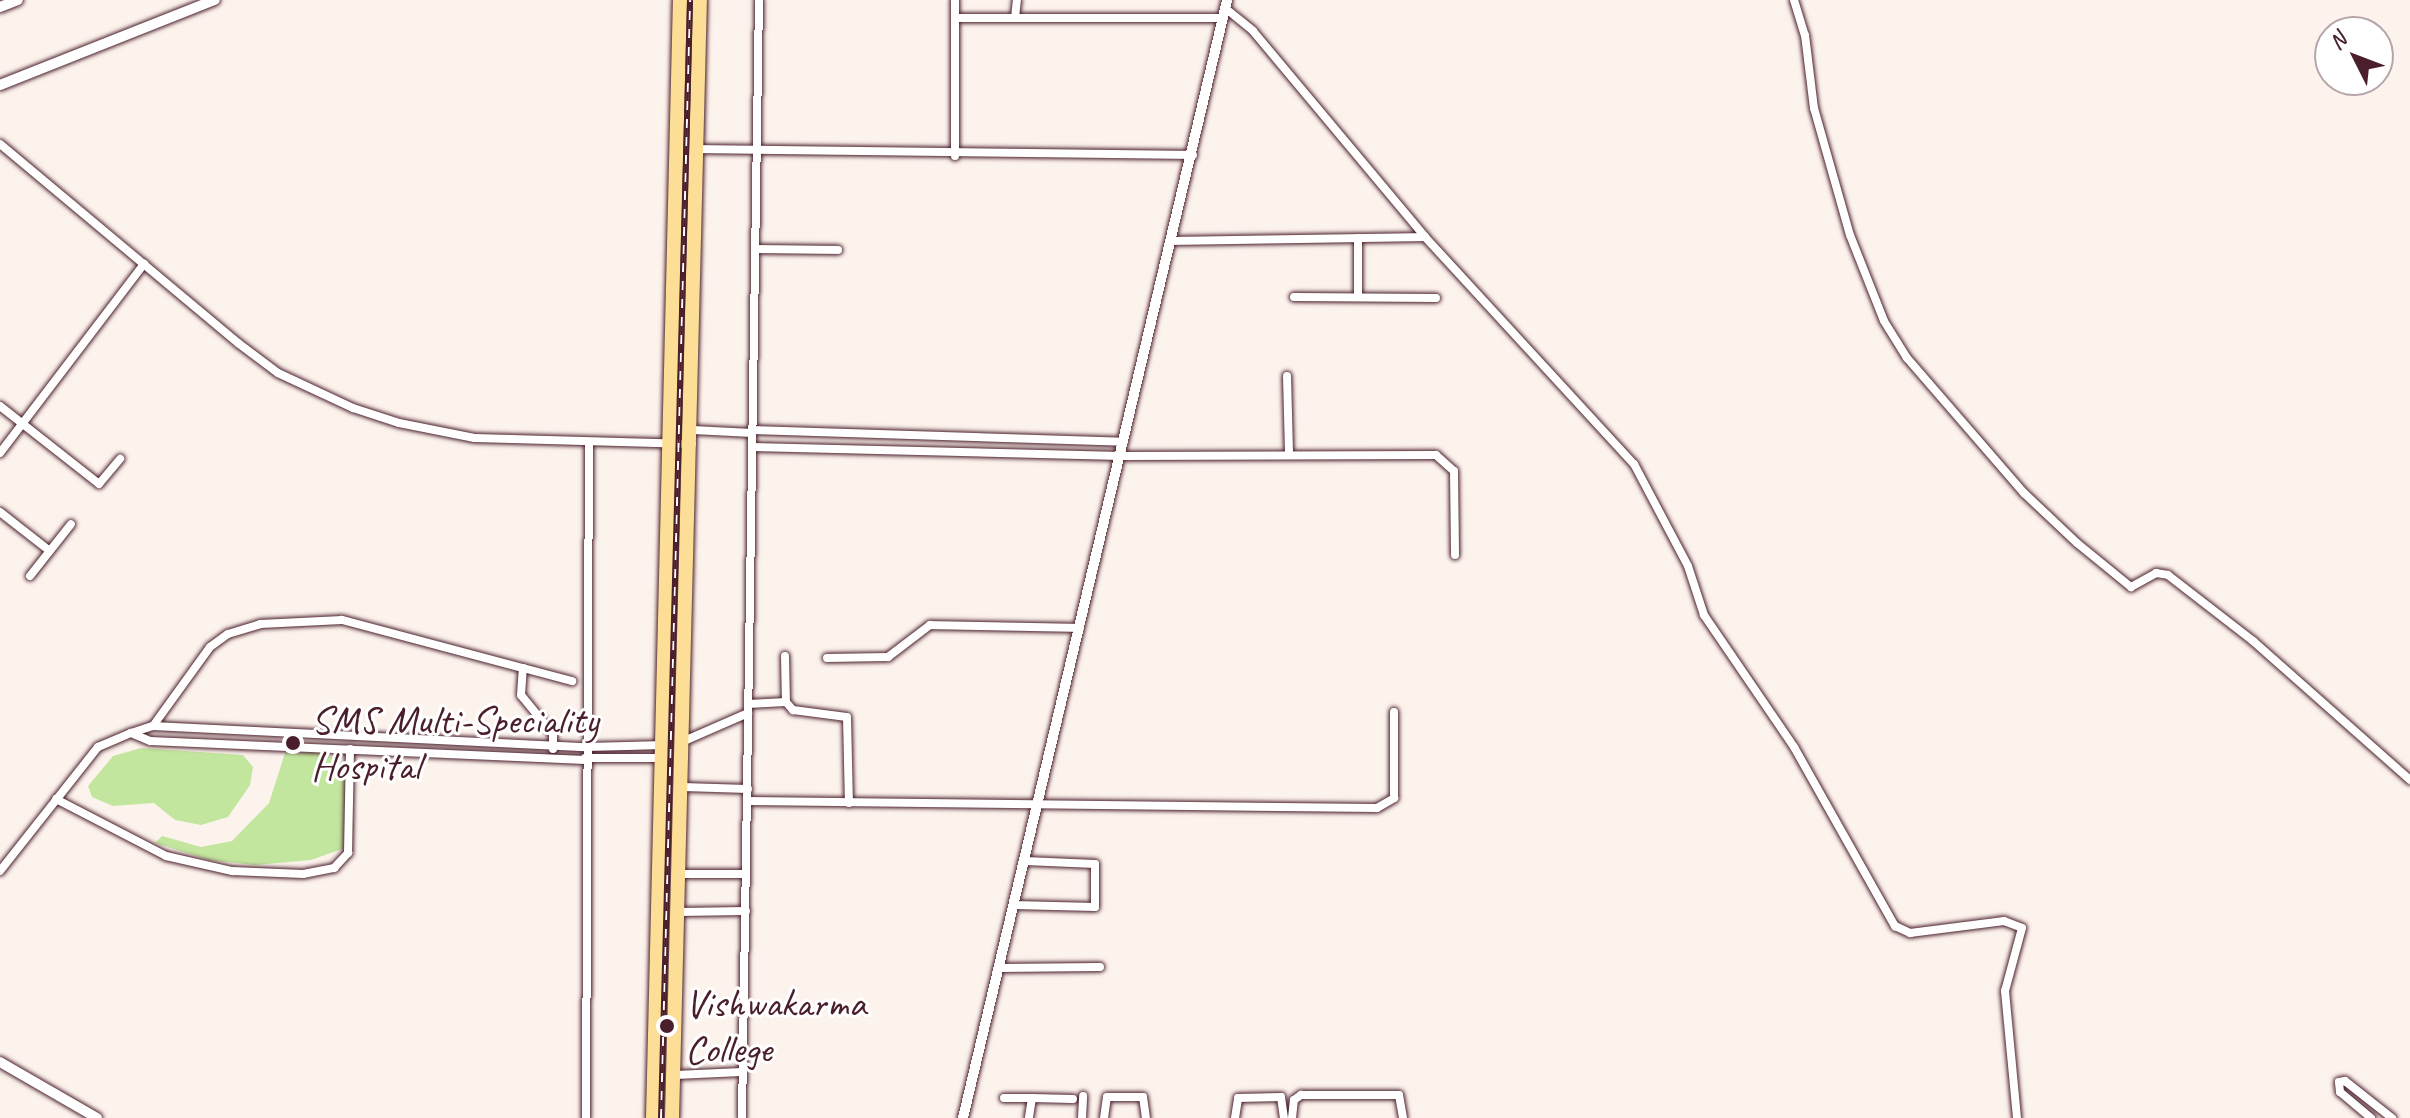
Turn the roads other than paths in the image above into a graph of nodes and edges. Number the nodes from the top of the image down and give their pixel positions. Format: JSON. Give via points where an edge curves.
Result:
{"nodes":[{"id":1,"x":18,"y":0,"type":"edge"},
{"id":2,"x":215,"y":0,"type":"edge"},
{"id":3,"x":680,"y":0,"type":"edge"},
{"id":4,"x":700,"y":0,"type":"edge"},
{"id":5,"x":759,"y":0,"type":"edge"},
{"id":6,"x":955,"y":0,"type":"edge"},
{"id":7,"x":1017,"y":0,"type":"edge"},
{"id":8,"x":1794,"y":0,"type":"edge"},
{"id":9,"x":0,"y":7,"type":"edge"},
{"id":10,"x":1225,"y":9,"type":"edge"},
{"id":11,"x":955,"y":18,"type":"junction"},
{"id":12,"x":1015,"y":18,"type":"junction"},
{"id":13,"x":0,"y":85,"type":"edge"},
{"id":14,"x":0,"y":144,"type":"edge"},
{"id":15,"x":696,"y":149,"type":"junction"},
{"id":16,"x":760,"y":150,"type":"junction"},
{"id":17,"x":1193,"y":155,"type":"junction"},
{"id":18,"x":955,"y":156,"type":"junction"},
{"id":19,"x":1425,"y":237,"type":"junction"},
{"id":20,"x":1358,"y":238,"type":"junction"},
{"id":21,"x":1173,"y":241,"type":"junction"},
{"id":22,"x":759,"y":249,"type":"junction"},
{"id":23,"x":838,"y":250,"type":"dead end"},
{"id":24,"x":144,"y":264,"type":"junction"},
{"id":25,"x":1294,"y":297,"type":"dead end"},
{"id":26,"x":1358,"y":297,"type":"junction"},
{"id":27,"x":1436,"y":298,"type":"dead end"},
{"id":28,"x":1287,"y":376,"type":"dead end"},
{"id":29,"x":0,"y":406,"type":"edge"},
{"id":30,"x":22,"y":424,"type":"junction"},
{"id":31,"x":752,"y":431,"type":"junction"},
{"id":32,"x":692,"y":437,"type":"junction"},
{"id":33,"x":589,"y":442,"type":"junction"},
{"id":34,"x":1124,"y":442,"type":"junction"},
{"id":35,"x":668,"y":447,"type":"junction"},
{"id":36,"x":752,"y":447,"type":"junction"},
{"id":37,"x":0,"y":453,"type":"edge"},
{"id":38,"x":1289,"y":454,"type":"junction"},
{"id":39,"x":1121,"y":456,"type":"junction"},
{"id":40,"x":120,"y":459,"type":"dead end"},
{"id":41,"x":0,"y":512,"type":"edge"},
{"id":42,"x":71,"y":524,"type":"dead end"},
{"id":43,"x":50,"y":551,"type":"junction"},
{"id":44,"x":1455,"y":555,"type":"dead end"},
{"id":45,"x":30,"y":576,"type":"dead end"},
{"id":46,"x":1080,"y":628,"type":"junction"},
{"id":47,"x":785,"y":656,"type":"dead end"},
{"id":48,"x":827,"y":658,"type":"dead end"},
{"id":49,"x":523,"y":668,"type":"junction"},
{"id":50,"x":572,"y":681,"type":"dead end"},
{"id":51,"x":786,"y":702,"type":"junction"},
{"id":52,"x":748,"y":709,"type":"junction"},
{"id":53,"x":1394,"y":712,"type":"dead end"},
{"id":54,"x":153,"y":726,"type":"junction"},
{"id":55,"x":261,"y":730,"type":"junction"},
{"id":56,"x":131,"y":733,"type":"junction"},
{"id":57,"x":684,"y":741,"type":"junction"},
{"id":58,"x":261,"y":744,"type":"junction"},
{"id":59,"x":553,"y":745,"type":"junction"},
{"id":60,"x":585,"y":747,"type":"junction"},
{"id":61,"x":350,"y":749,"type":"junction"},
{"id":62,"x":664,"y":751,"type":"junction"},
{"id":63,"x":553,"y":758,"type":"junction"},
{"id":64,"x":585,"y":759,"type":"junction"},
{"id":65,"x":2410,"y":780,"type":"edge"},
{"id":66,"x":683,"y":787,"type":"junction"},
{"id":67,"x":748,"y":789,"type":"junction"},
{"id":68,"x":56,"y":799,"type":"junction"},
{"id":69,"x":748,"y":801,"type":"junction"},
{"id":70,"x":849,"y":803,"type":"junction"},
{"id":71,"x":1037,"y":807,"type":"junction"},
{"id":72,"x":1025,"y":861,"type":"junction"},
{"id":73,"x":0,"y":871,"type":"edge"},
{"id":74,"x":680,"y":874,"type":"junction"},
{"id":75,"x":746,"y":874,"type":"junction"},
{"id":76,"x":1014,"y":905,"type":"junction"},
{"id":77,"x":746,"y":911,"type":"junction"},
{"id":78,"x":679,"y":912,"type":"junction"},
{"id":79,"x":1100,"y":967,"type":"dead end"},
{"id":80,"x":999,"y":968,"type":"junction"},
{"id":81,"x":0,"y":1062,"type":"edge"},
{"id":82,"x":743,"y":1072,"type":"junction"},
{"id":83,"x":674,"y":1075,"type":"junction"},
{"id":84,"x":1004,"y":1098,"type":"dead end"},
{"id":85,"x":1032,"y":1098,"type":"junction"},
{"id":86,"x":97,"y":1118,"type":"edge"},
{"id":87,"x":586,"y":1118,"type":"edge"},
{"id":88,"x":653,"y":1118,"type":"edge"},
{"id":89,"x":672,"y":1118,"type":"edge"},
{"id":90,"x":742,"y":1118,"type":"edge"},
{"id":91,"x":963,"y":1118,"type":"edge"},
{"id":92,"x":1029,"y":1118,"type":"edge"},
{"id":93,"x":1082,"y":1118,"type":"edge"},
{"id":94,"x":1104,"y":1118,"type":"edge"},
{"id":95,"x":1146,"y":1118,"type":"edge"},
{"id":96,"x":1235,"y":1118,"type":"edge"},
{"id":97,"x":1284,"y":1118,"type":"edge"},
{"id":98,"x":1292,"y":1118,"type":"edge"},
{"id":99,"x":1403,"y":1118,"type":"edge"},
{"id":100,"x":2017,"y":1118,"type":"edge"},
{"id":101,"x":2371,"y":1118,"type":"edge"},
{"id":102,"x":2392,"y":1118,"type":"edge"}],
"edges":[{"from":1,"to":9,"type":"street"},
{"from":2,"to":13,"type":"street"},
{"from":3,"to":35,"type":"main road"},
{"from":4,"to":15,"type":"main road"},
{"from":5,"to":16,"type":"street"},
{"from":6,"to":11,"type":"street"},
{"from":7,"to":12,"type":"street"},
{"from":8,"to":65,"type":"street","via":[[1805,35],[1814,108],[1850,235],[1884,321],[1907,358],[2024,493],[2086,551],[2131,587],[2156,573],[2168,575],[2264,651]]},
{"from":10,"to":12,"type":"street"},
{"from":10,"to":17,"type":"street"},
{"from":10,"to":19,"type":"street","via":[[1253,31]]},
{"from":11,"to":12,"type":"street"},
{"from":11,"to":18,"type":"street"},
{"from":14,"to":24,"type":"street"},
{"from":15,"to":16,"type":"street"},
{"from":15,"to":32,"type":"main road"},
{"from":16,"to":18,"type":"street"},
{"from":16,"to":22,"type":"street"},
{"from":17,"to":18,"type":"street"},
{"from":17,"to":21,"type":"street"},
{"from":19,"to":20,"type":"street"},
{"from":19,"to":100,"type":"street","via":[[1634,464],[1688,566],[1706,619],[1794,747],[1895,926],[1910,933],[2004,921],[2022,928],[2005,991]]},
{"from":20,"to":21,"type":"street"},
{"from":20,"to":26,"type":"street"},
{"from":21,"to":34,"type":"street"},
{"from":22,"to":23,"type":"street"},
{"from":22,"to":31,"type":"street"},
{"from":24,"to":30,"type":"street"},
{"from":24,"to":33,"type":"street","via":[[278,373],[353,408],[475,438]]},
{"from":25,"to":26,"type":"street"},
{"from":26,"to":27,"type":"street"},
{"from":28,"to":38,"type":"street"},
{"from":29,"to":30,"type":"street"},
{"from":30,"to":37,"type":"street"},
{"from":30,"to":40,"type":"street","via":[[99,484]]},
{"from":31,"to":32,"type":"street"},
{"from":31,"to":34,"type":"street"},
{"from":31,"to":36,"type":"street"},
{"from":32,"to":35,"type":"street"},
{"from":32,"to":57,"type":"main road"},
{"from":33,"to":35,"type":"street"},
{"from":33,"to":60,"type":"street"},
{"from":34,"to":39,"type":"street"},
{"from":35,"to":62,"type":"main road"},
{"from":36,"to":39,"type":"street"},
{"from":36,"to":52,"type":"street"},
{"from":38,"to":39,"type":"street"},
{"from":38,"to":44,"type":"street","via":[[1444,459],[1456,480]]},
{"from":39,"to":46,"type":"street"},
{"from":41,"to":43,"type":"street"},
{"from":42,"to":43,"type":"street"},
{"from":43,"to":45,"type":"street"},
{"from":46,"to":48,"type":"street","via":[[930,625],[888,657]]},
{"from":46,"to":71,"type":"street"},
{"from":47,"to":51,"type":"street"},
{"from":49,"to":50,"type":"street"},
{"from":49,"to":54,"type":"street","via":[[342,620],[260,624],[228,634],[210,647]]},
{"from":49,"to":59,"type":"street","via":[[521,695],[553,734]]},
{"from":51,"to":52,"type":"street"},
{"from":51,"to":70,"type":"street","via":[[793,710],[847,717]]},
{"from":52,"to":57,"type":"street"},
{"from":52,"to":67,"type":"street"},
{"from":53,"to":71,"type":"street","via":[[1394,798],[1377,808]]},
{"from":54,"to":55,"type":"street"},
{"from":54,"to":56,"type":"street"},
{"from":55,"to":58,"type":"street"},
{"from":55,"to":59,"type":"street"},
{"from":56,"to":58,"type":"street","via":[[150,741]]},
{"from":56,"to":68,"type":"street","via":[[98,747]]},
{"from":57,"to":66,"type":"main road"},
{"from":58,"to":61,"type":"street"},
{"from":59,"to":60,"type":"street"},
{"from":59,"to":63,"type":"street"},
{"from":60,"to":62,"type":"street"},
{"from":60,"to":64,"type":"street"},
{"from":61,"to":63,"type":"street"},
{"from":61,"to":68,"type":"street","via":[[348,853],[334,868],[303,874],[232,871],[166,856]]},
{"from":62,"to":64,"type":"street"},
{"from":62,"to":88,"type":"main road"},
{"from":63,"to":64,"type":"street"},
{"from":64,"to":87,"type":"street"},
{"from":66,"to":67,"type":"street"},
{"from":66,"to":74,"type":"main road"},
{"from":67,"to":69,"type":"street"},
{"from":68,"to":73,"type":"street"},
{"from":69,"to":70,"type":"street"},
{"from":69,"to":75,"type":"street"},
{"from":70,"to":71,"type":"street"},
{"from":71,"to":72,"type":"street"},
{"from":72,"to":76,"type":"street"},
{"from":72,"to":76,"type":"street","via":[[1095,864],[1096,903],[1088,910]]},
{"from":74,"to":75,"type":"street"},
{"from":74,"to":78,"type":"main road"},
{"from":75,"to":77,"type":"street"},
{"from":76,"to":80,"type":"street"},
{"from":77,"to":78,"type":"street"},
{"from":77,"to":82,"type":"street"},
{"from":78,"to":83,"type":"main road"},
{"from":79,"to":80,"type":"street"},
{"from":80,"to":91,"type":"street"},
{"from":81,"to":86,"type":"street"},
{"from":82,"to":83,"type":"street"},
{"from":82,"to":90,"type":"street"},
{"from":83,"to":89,"type":"main road"},
{"from":84,"to":85,"type":"street"},
{"from":85,"to":92,"type":"street"},
{"from":85,"to":93,"type":"street","via":[[1078,1098]]},
{"from":94,"to":95,"type":"street","via":[[1107,1097],[1145,1098]]},
{"from":96,"to":97,"type":"street","via":[[1238,1098],[1281,1097]]},
{"from":98,"to":99,"type":"street","via":[[1294,1100],[1301,1095],[1399,1095]]},
{"from":101,"to":102,"type":"street","via":[[2340,1092],[2339,1082],[2345,1081]]}]}
